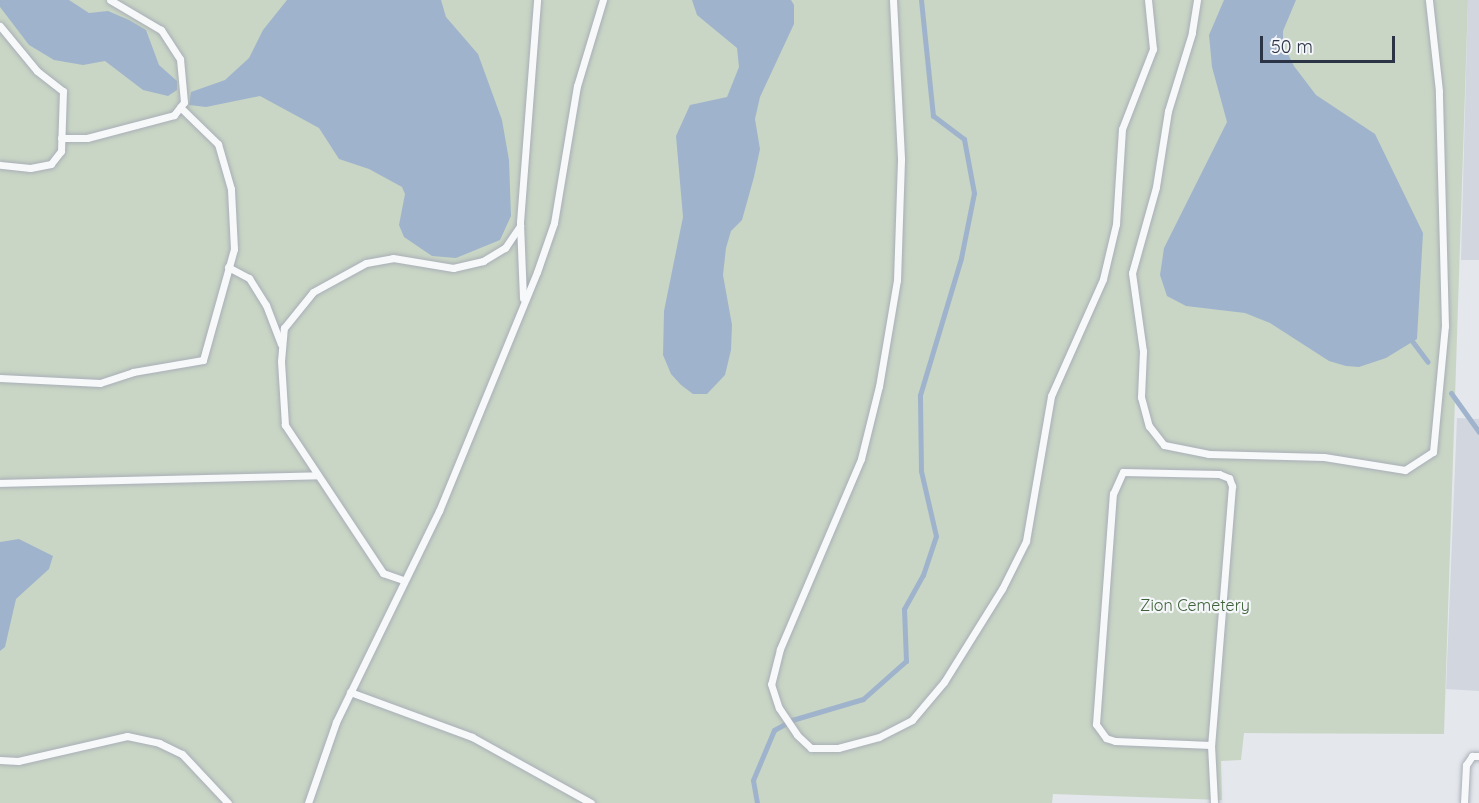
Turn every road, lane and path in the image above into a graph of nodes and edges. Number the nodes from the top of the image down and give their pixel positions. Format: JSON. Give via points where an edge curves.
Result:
{"nodes":[{"id":1,"x":110,"y":0,"type":"edge"},
{"id":2,"x":537,"y":0,"type":"edge"},
{"id":3,"x":603,"y":0,"type":"edge"},
{"id":4,"x":893,"y":0,"type":"edge"},
{"id":5,"x":1148,"y":0,"type":"edge"},
{"id":6,"x":1197,"y":0,"type":"edge"},
{"id":7,"x":1429,"y":0,"type":"edge"},
{"id":8,"x":0,"y":26,"type":"edge"},
{"id":9,"x":180,"y":107,"type":"junction"},
{"id":10,"x":62,"y":138,"type":"junction"},
{"id":11,"x":0,"y":165,"type":"edge"},
{"id":12,"x":520,"y":226,"type":"junction"},
{"id":13,"x":228,"y":267,"type":"junction"},
{"id":14,"x":523,"y":300,"type":"junction"},
{"id":15,"x":282,"y":346,"type":"junction"},
{"id":16,"x":0,"y":378,"type":"edge"},
{"id":17,"x":317,"y":476,"type":"junction"},
{"id":18,"x":0,"y":483,"type":"edge"},
{"id":19,"x":403,"y":580,"type":"junction"},
{"id":20,"x":350,"y":692,"type":"junction"},
{"id":21,"x":1211,"y":745,"type":"junction"},
{"id":22,"x":1479,"y":756,"type":"edge"},
{"id":23,"x":0,"y":760,"type":"edge"},
{"id":24,"x":228,"y":803,"type":"edge"},
{"id":25,"x":308,"y":803,"type":"edge"},
{"id":26,"x":591,"y":803,"type":"edge"},
{"id":27,"x":1214,"y":803,"type":"edge"},
{"id":28,"x":1464,"y":803,"type":"edge"}],
"edges":[{"from":1,"to":9,"type":"lane","via":[[162,30],[180,59],[184,102]]},
{"from":2,"to":12,"type":"lane"},
{"from":3,"to":14,"type":"lane","via":[[577,86],[554,223]]},
{"from":4,"to":5,"type":"lane","via":[[901,160],[897,280],[879,386],[861,459],[780,649],[771,684],[781,712],[811,748],[838,748],[879,737],[912,720],[944,682],[1002,589],[1026,541],[1051,396],[1104,279],[1116,224],[1122,129],[1153,49]]},
{"from":6,"to":7,"type":"lane","via":[[1192,33],[1168,111],[1156,187],[1132,273],[1143,351],[1141,397],[1149,426],[1164,445],[1209,454],[1324,457],[1405,470],[1432,452],[1445,326],[1440,91]]},
{"from":8,"to":10,"type":"lane","via":[[37,71],[63,90]]},
{"from":9,"to":10,"type":"lane","via":[[174,115],[87,138]]},
{"from":9,"to":13,"type":"lane","via":[[218,144],[231,189],[234,249]]},
{"from":10,"to":11,"type":"lane","via":[[61,151],[51,164],[30,168]]},
{"from":12,"to":14,"type":"lane"},
{"from":12,"to":15,"type":"lane","via":[[505,248],[483,261],[453,268],[393,258],[366,263],[312,292],[284,328]]},
{"from":13,"to":15,"type":"lane","via":[[249,278],[266,305]]},
{"from":13,"to":16,"type":"lane","via":[[202,360],[133,372],[100,383]]},
{"from":14,"to":19,"type":"lane","via":[[471,440]]},
{"from":15,"to":17,"type":"lane","via":[[285,425]]},
{"from":17,"to":18,"type":"lane"},
{"from":17,"to":19,"type":"lane","via":[[383,573]]},
{"from":19,"to":20,"type":"lane"},
{"from":20,"to":25,"type":"lane"},
{"from":20,"to":26,"type":"lane","via":[[472,737]]},
{"from":21,"to":21,"type":"lane","via":[[1232,486],[1229,478],[1219,474],[1123,472],[1113,494],[1096,724],[1106,738],[1115,741]]},
{"from":21,"to":27,"type":"lane"},
{"from":22,"to":28,"type":"lane","via":[[1472,756],[1466,765]]},
{"from":23,"to":24,"type":"lane","via":[[18,760],[127,736],[159,743],[182,754]]}]}
